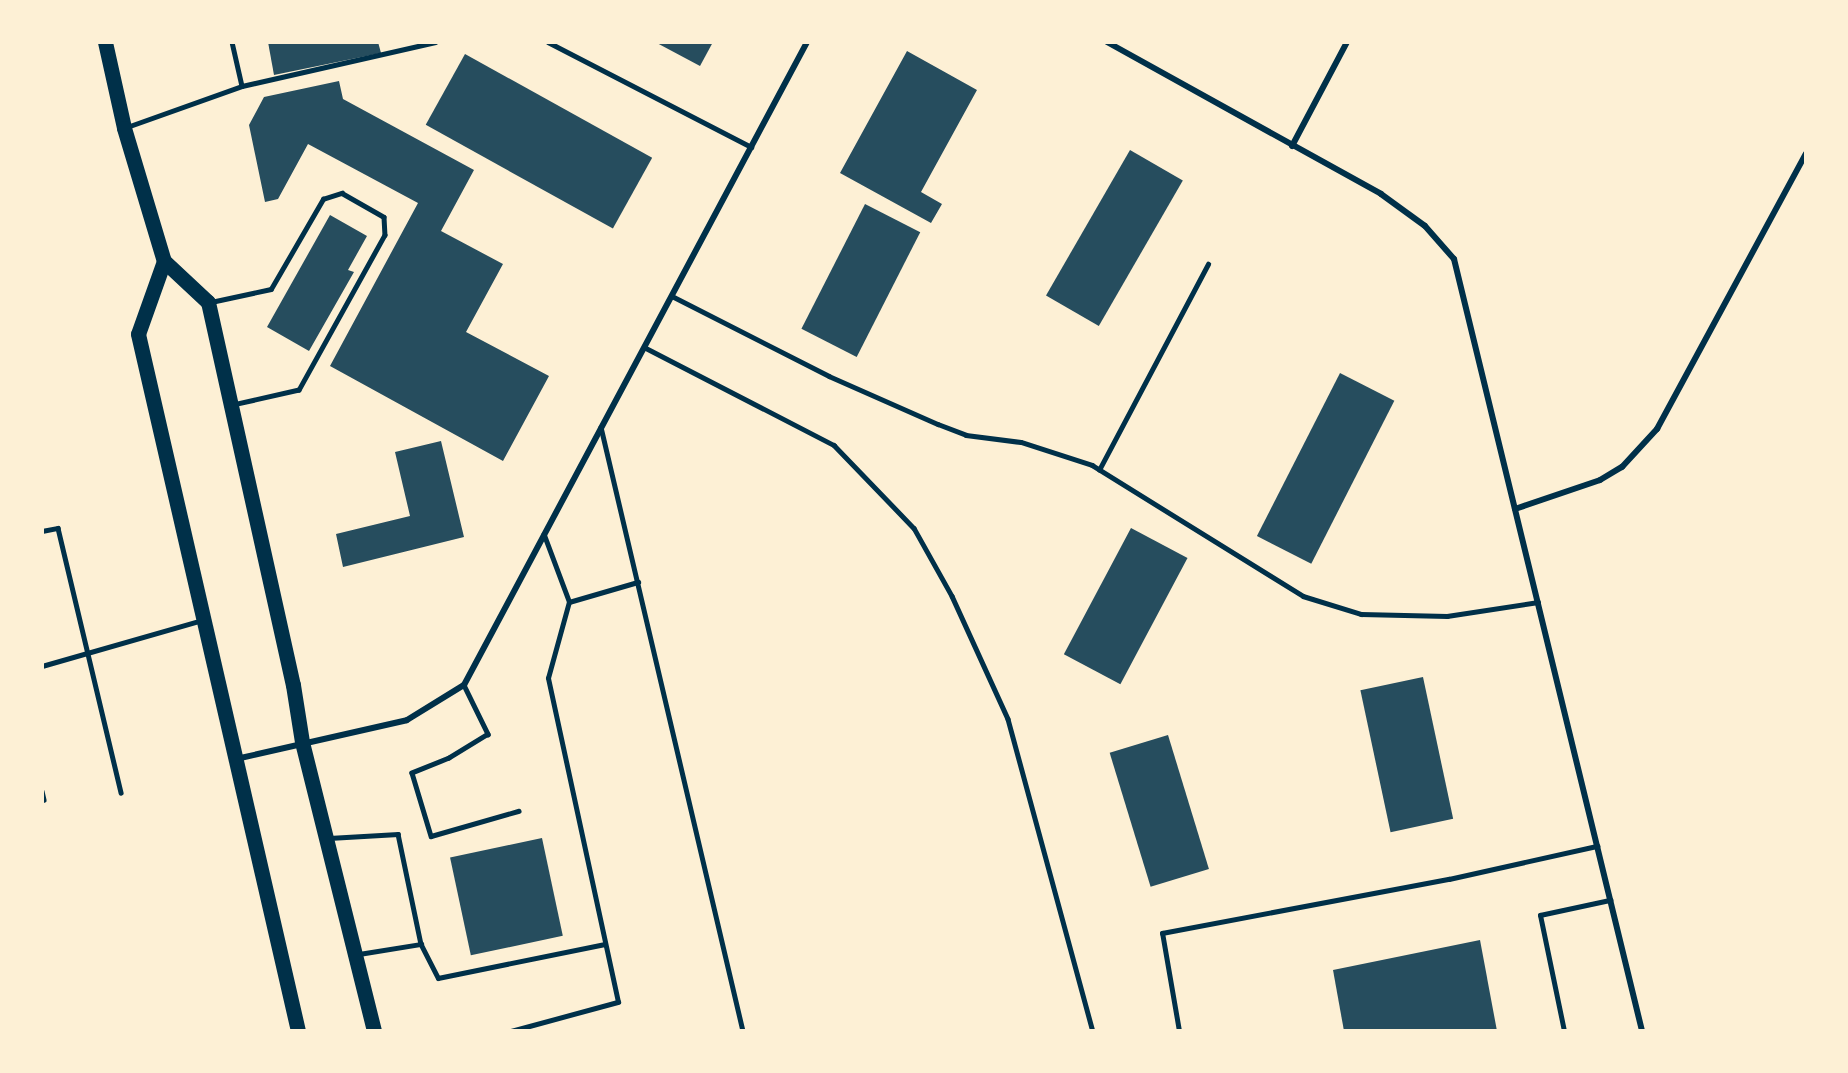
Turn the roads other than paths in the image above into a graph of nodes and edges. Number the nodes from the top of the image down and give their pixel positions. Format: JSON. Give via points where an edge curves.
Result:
{"nodes":[{"id":1,"x":105,"y":42,"type":"edge"},
{"id":2,"x":232,"y":42,"type":"edge"},
{"id":3,"x":435,"y":42,"type":"edge"},
{"id":4,"x":548,"y":42,"type":"edge"},
{"id":5,"x":807,"y":42,"type":"edge"},
{"id":6,"x":1107,"y":42,"type":"edge"},
{"id":7,"x":1347,"y":42,"type":"edge"},
{"id":8,"x":242,"y":86,"type":"junction"},
{"id":9,"x":124,"y":128,"type":"junction"},
{"id":10,"x":1292,"y":146,"type":"junction"},
{"id":11,"x":751,"y":147,"type":"junction"},
{"id":12,"x":1806,"y":154,"type":"edge"},
{"id":13,"x":164,"y":261,"type":"junction"},
{"id":14,"x":1208,"y":264,"type":"dead end"},
{"id":15,"x":672,"y":296,"type":"junction"},
{"id":16,"x":208,"y":302,"type":"junction"},
{"id":17,"x":644,"y":346,"type":"junction"},
{"id":18,"x":232,"y":405,"type":"junction"},
{"id":19,"x":601,"y":428,"type":"junction"},
{"id":20,"x":1099,"y":470,"type":"junction"},
{"id":21,"x":1515,"y":509,"type":"junction"},
{"id":22,"x":42,"y":531,"type":"edge"},
{"id":23,"x":544,"y":535,"type":"junction"},
{"id":24,"x":638,"y":582,"type":"junction"},
{"id":25,"x":570,"y":602,"type":"junction"},
{"id":26,"x":1538,"y":602,"type":"junction"},
{"id":27,"x":205,"y":620,"type":"junction"},
{"id":28,"x":88,"y":653,"type":"junction"},
{"id":29,"x":42,"y":666,"type":"edge"},
{"id":30,"x":464,"y":685,"type":"junction"},
{"id":31,"x":302,"y":742,"type":"junction"},
{"id":32,"x":236,"y":759,"type":"junction"},
{"id":33,"x":42,"y":792,"type":"edge"},
{"id":34,"x":121,"y":793,"type":"dead end"},
{"id":35,"x":44,"y":800,"type":"dead end"},
{"id":36,"x":518,"y":811,"type":"dead end"},
{"id":37,"x":328,"y":838,"type":"junction"},
{"id":38,"x":1597,"y":846,"type":"junction"},
{"id":39,"x":1610,"y":900,"type":"junction"},
{"id":40,"x":421,"y":944,"type":"junction"},
{"id":41,"x":605,"y":944,"type":"junction"},
{"id":42,"x":354,"y":954,"type":"junction"},
{"id":43,"x":298,"y":1031,"type":"edge"},
{"id":44,"x":374,"y":1031,"type":"edge"},
{"id":45,"x":512,"y":1031,"type":"edge"},
{"id":46,"x":743,"y":1031,"type":"edge"},
{"id":47,"x":1093,"y":1031,"type":"edge"},
{"id":48,"x":1179,"y":1031,"type":"edge"},
{"id":49,"x":1564,"y":1031,"type":"edge"},
{"id":50,"x":1642,"y":1031,"type":"edge"}],
"edges":[{"from":1,"to":9,"type":"main road"},
{"from":2,"to":8,"type":"lane"},
{"from":3,"to":8,"type":"lane"},
{"from":4,"to":11,"type":"lane"},
{"from":5,"to":11,"type":"street"},
{"from":6,"to":10,"type":"street"},
{"from":7,"to":10,"type":"street"},
{"from":8,"to":9,"type":"lane"},
{"from":9,"to":13,"type":"main road"},
{"from":10,"to":21,"type":"street","via":[[1381,194],[1425,226],[1454,260]]},
{"from":11,"to":15,"type":"street"},
{"from":12,"to":21,"type":"street","via":[[1657,429],[1622,467],[1600,480]]},
{"from":13,"to":16,"type":"main road"},
{"from":13,"to":27,"type":"main road","via":[[138,334]]},
{"from":14,"to":20,"type":"lane"},
{"from":15,"to":17,"type":"street"},
{"from":15,"to":20,"type":"lane","via":[[829,376],[938,424],[966,435],[1021,442]]},
{"from":16,"to":18,"type":"main road"},
{"from":16,"to":18,"type":"lane","via":[[271,289],[323,200],[342,193],[384,217],[386,235],[299,390]]},
{"from":17,"to":19,"type":"street"},
{"from":17,"to":47,"type":"lane","via":[[834,445],[914,528],[952,596],[1008,719]]},
{"from":18,"to":31,"type":"main road"},
{"from":19,"to":23,"type":"street"},
{"from":19,"to":24,"type":"lane"},
{"from":20,"to":26,"type":"lane","via":[[1303,596],[1361,614],[1447,616]]},
{"from":21,"to":26,"type":"street"},
{"from":22,"to":28,"type":"lane","via":[[58,528]]},
{"from":23,"to":25,"type":"lane"},
{"from":23,"to":30,"type":"street"},
{"from":24,"to":25,"type":"lane"},
{"from":24,"to":46,"type":"lane"},
{"from":25,"to":41,"type":"lane","via":[[548,678]]},
{"from":26,"to":38,"type":"street"},
{"from":27,"to":28,"type":"lane"},
{"from":27,"to":32,"type":"main road"},
{"from":28,"to":29,"type":"lane"},
{"from":28,"to":34,"type":"lane"},
{"from":30,"to":31,"type":"street","via":[[407,720]]},
{"from":30,"to":36,"type":"lane","via":[[488,734],[449,758],[412,773],[431,836]]},
{"from":31,"to":32,"type":"street"},
{"from":31,"to":37,"type":"main road"},
{"from":32,"to":43,"type":"main road"},
{"from":33,"to":35,"type":"lane"},
{"from":37,"to":40,"type":"lane","via":[[398,834]]},
{"from":37,"to":42,"type":"main road"},
{"from":38,"to":39,"type":"street"},
{"from":38,"to":48,"type":"lane","via":[[1449,879],[1162,933]]},
{"from":39,"to":49,"type":"lane","via":[[1540,915]]},
{"from":39,"to":50,"type":"street"},
{"from":40,"to":41,"type":"lane","via":[[438,978]]},
{"from":40,"to":42,"type":"lane"},
{"from":41,"to":45,"type":"lane","via":[[618,1002]]},
{"from":42,"to":44,"type":"main road"}]}
